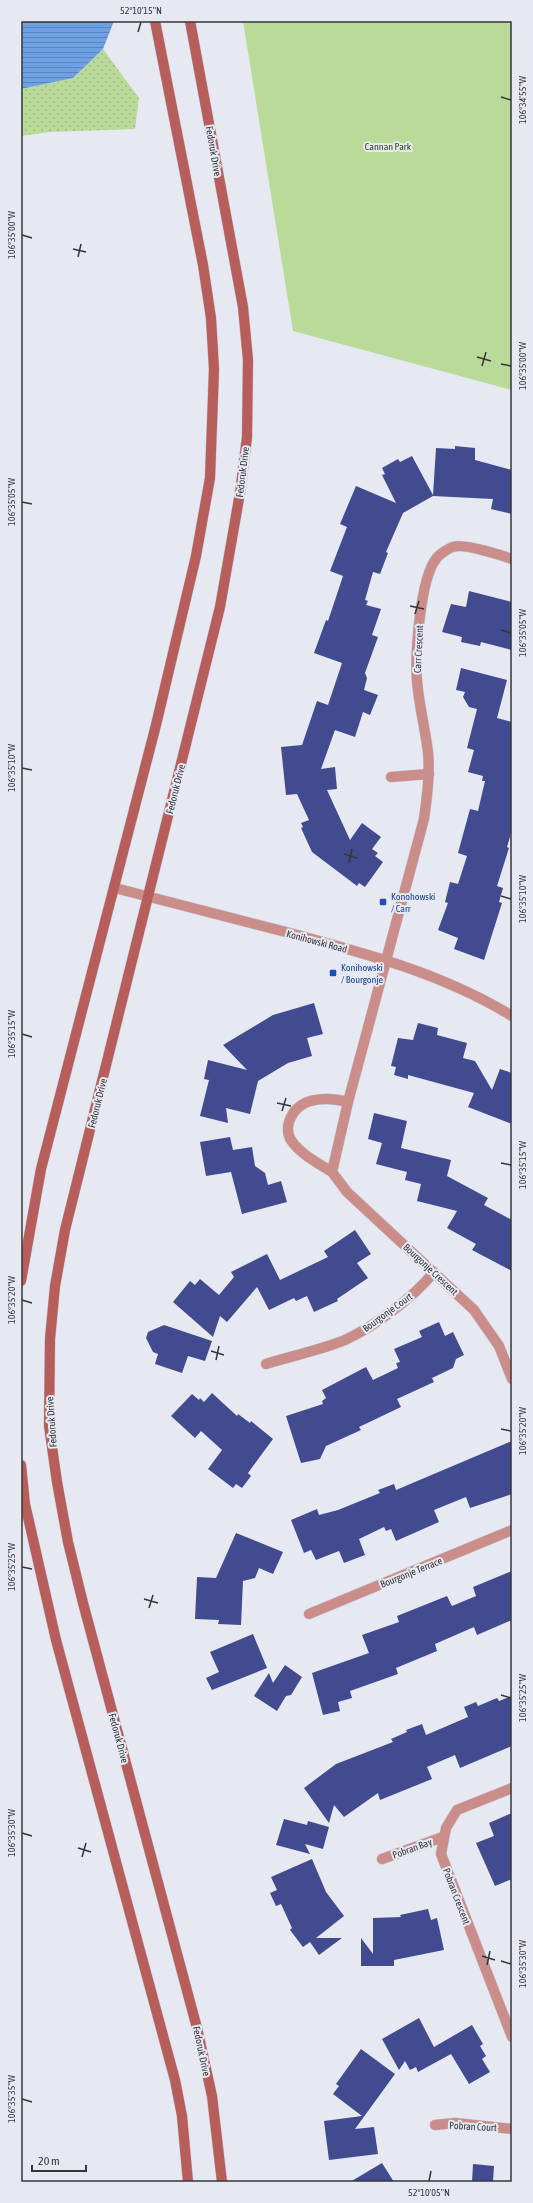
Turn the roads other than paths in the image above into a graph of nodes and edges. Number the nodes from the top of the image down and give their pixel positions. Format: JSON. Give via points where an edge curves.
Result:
{"nodes":[{"id":1,"x":155,"y":21,"type":"edge"},
{"id":2,"x":190,"y":21,"type":"edge"},
{"id":3,"x":512,"y":559,"type":"edge"},
{"id":4,"x":429,"y":774,"type":"junction"},
{"id":5,"x":391,"y":777,"type":"dead end"},
{"id":6,"x":115,"y":888,"type":"junction"},
{"id":7,"x":148,"y":896,"type":"junction"},
{"id":8,"x":386,"y":962,"type":"junction"},
{"id":9,"x":512,"y":1016,"type":"edge"},
{"id":10,"x":348,"y":1102,"type":"junction"},
{"id":11,"x":332,"y":1172,"type":"junction"},
{"id":12,"x":434,"y":1272,"type":"junction"},
{"id":13,"x":21,"y":1282,"type":"edge"},
{"id":14,"x":266,"y":1364,"type":"dead end"},
{"id":15,"x":512,"y":1379,"type":"edge"},
{"id":16,"x":21,"y":1465,"type":"edge"},
{"id":17,"x":512,"y":1530,"type":"edge"},
{"id":18,"x":309,"y":1614,"type":"dead end"},
{"id":19,"x":512,"y":1788,"type":"edge"},
{"id":20,"x":443,"y":1838,"type":"junction"},
{"id":21,"x":382,"y":1859,"type":"dead end"},
{"id":22,"x":512,"y":2037,"type":"edge"},
{"id":23,"x":435,"y":2126,"type":"dead end"},
{"id":24,"x":512,"y":2128,"type":"edge"},
{"id":25,"x":188,"y":2182,"type":"edge"},
{"id":26,"x":222,"y":2182,"type":"edge"}],
"edges":[{"from":1,"to":6,"type":"main road","via":[[211,318],[214,420],[210,478],[196,556]]},
{"from":2,"to":7,"type":"main road","name":"Fedoruk Drive","via":[[243,307],[248,360],[247,437],[220,606]]},
{"from":3,"to":4,"type":"street","name":"Carr Crescent","via":[[474,548],[453,546],[436,559],[428,576],[416,656],[419,702],[428,752]]},
{"from":4,"to":5,"type":"street"},
{"from":4,"to":8,"type":"street","name":"Carr Crescent","via":[[422,827]]},
{"from":6,"to":7,"type":"street","name":"Konihowski Road"},
{"from":6,"to":13,"type":"main road","via":[[41,1169]]},
{"from":7,"to":8,"type":"street","name":"Konihowski Road","via":[[351,950]]},
{"from":7,"to":26,"type":"main road","name":"Fedoruk Drive","via":[[65,1230],[55,1286],[50,1339],[49,1426],[68,1542],[197,2028],[212,2096]]},
{"from":8,"to":9,"type":"street","name":"Konihowski Road","via":[[441,980],[476,995]]},
{"from":8,"to":10,"type":"street"},
{"from":10,"to":11,"type":"street"},
{"from":10,"to":11,"type":"street","name":"Bourgonje Crescent","via":[[334,1098],[304,1102],[292,1113],[288,1126],[289,1139]]},
{"from":11,"to":12,"type":"street","name":"Bourgonje Crescent","via":[[347,1192]]},
{"from":12,"to":14,"type":"street","name":"Bourgonje Court","via":[[424,1284],[363,1331],[343,1340]]},
{"from":12,"to":15,"type":"street","name":"Bourgonje Crescent","via":[[474,1310],[486,1326],[499,1346]]},
{"from":16,"to":25,"type":"main road","via":[[25,1504],[56,1640],[175,2080],[182,2116]]},
{"from":17,"to":18,"type":"street","name":"Bourgonje Terrace"},
{"from":19,"to":20,"type":"street","name":"Pobran Crescent","via":[[457,1810]]},
{"from":20,"to":21,"type":"street","name":"Pobran Bay"},
{"from":20,"to":22,"type":"street","name":"Pobran Crescent","via":[[441,1854]]},
{"from":23,"to":24,"type":"street","name":"Pobran Court","via":[[455,2123]]}]}
